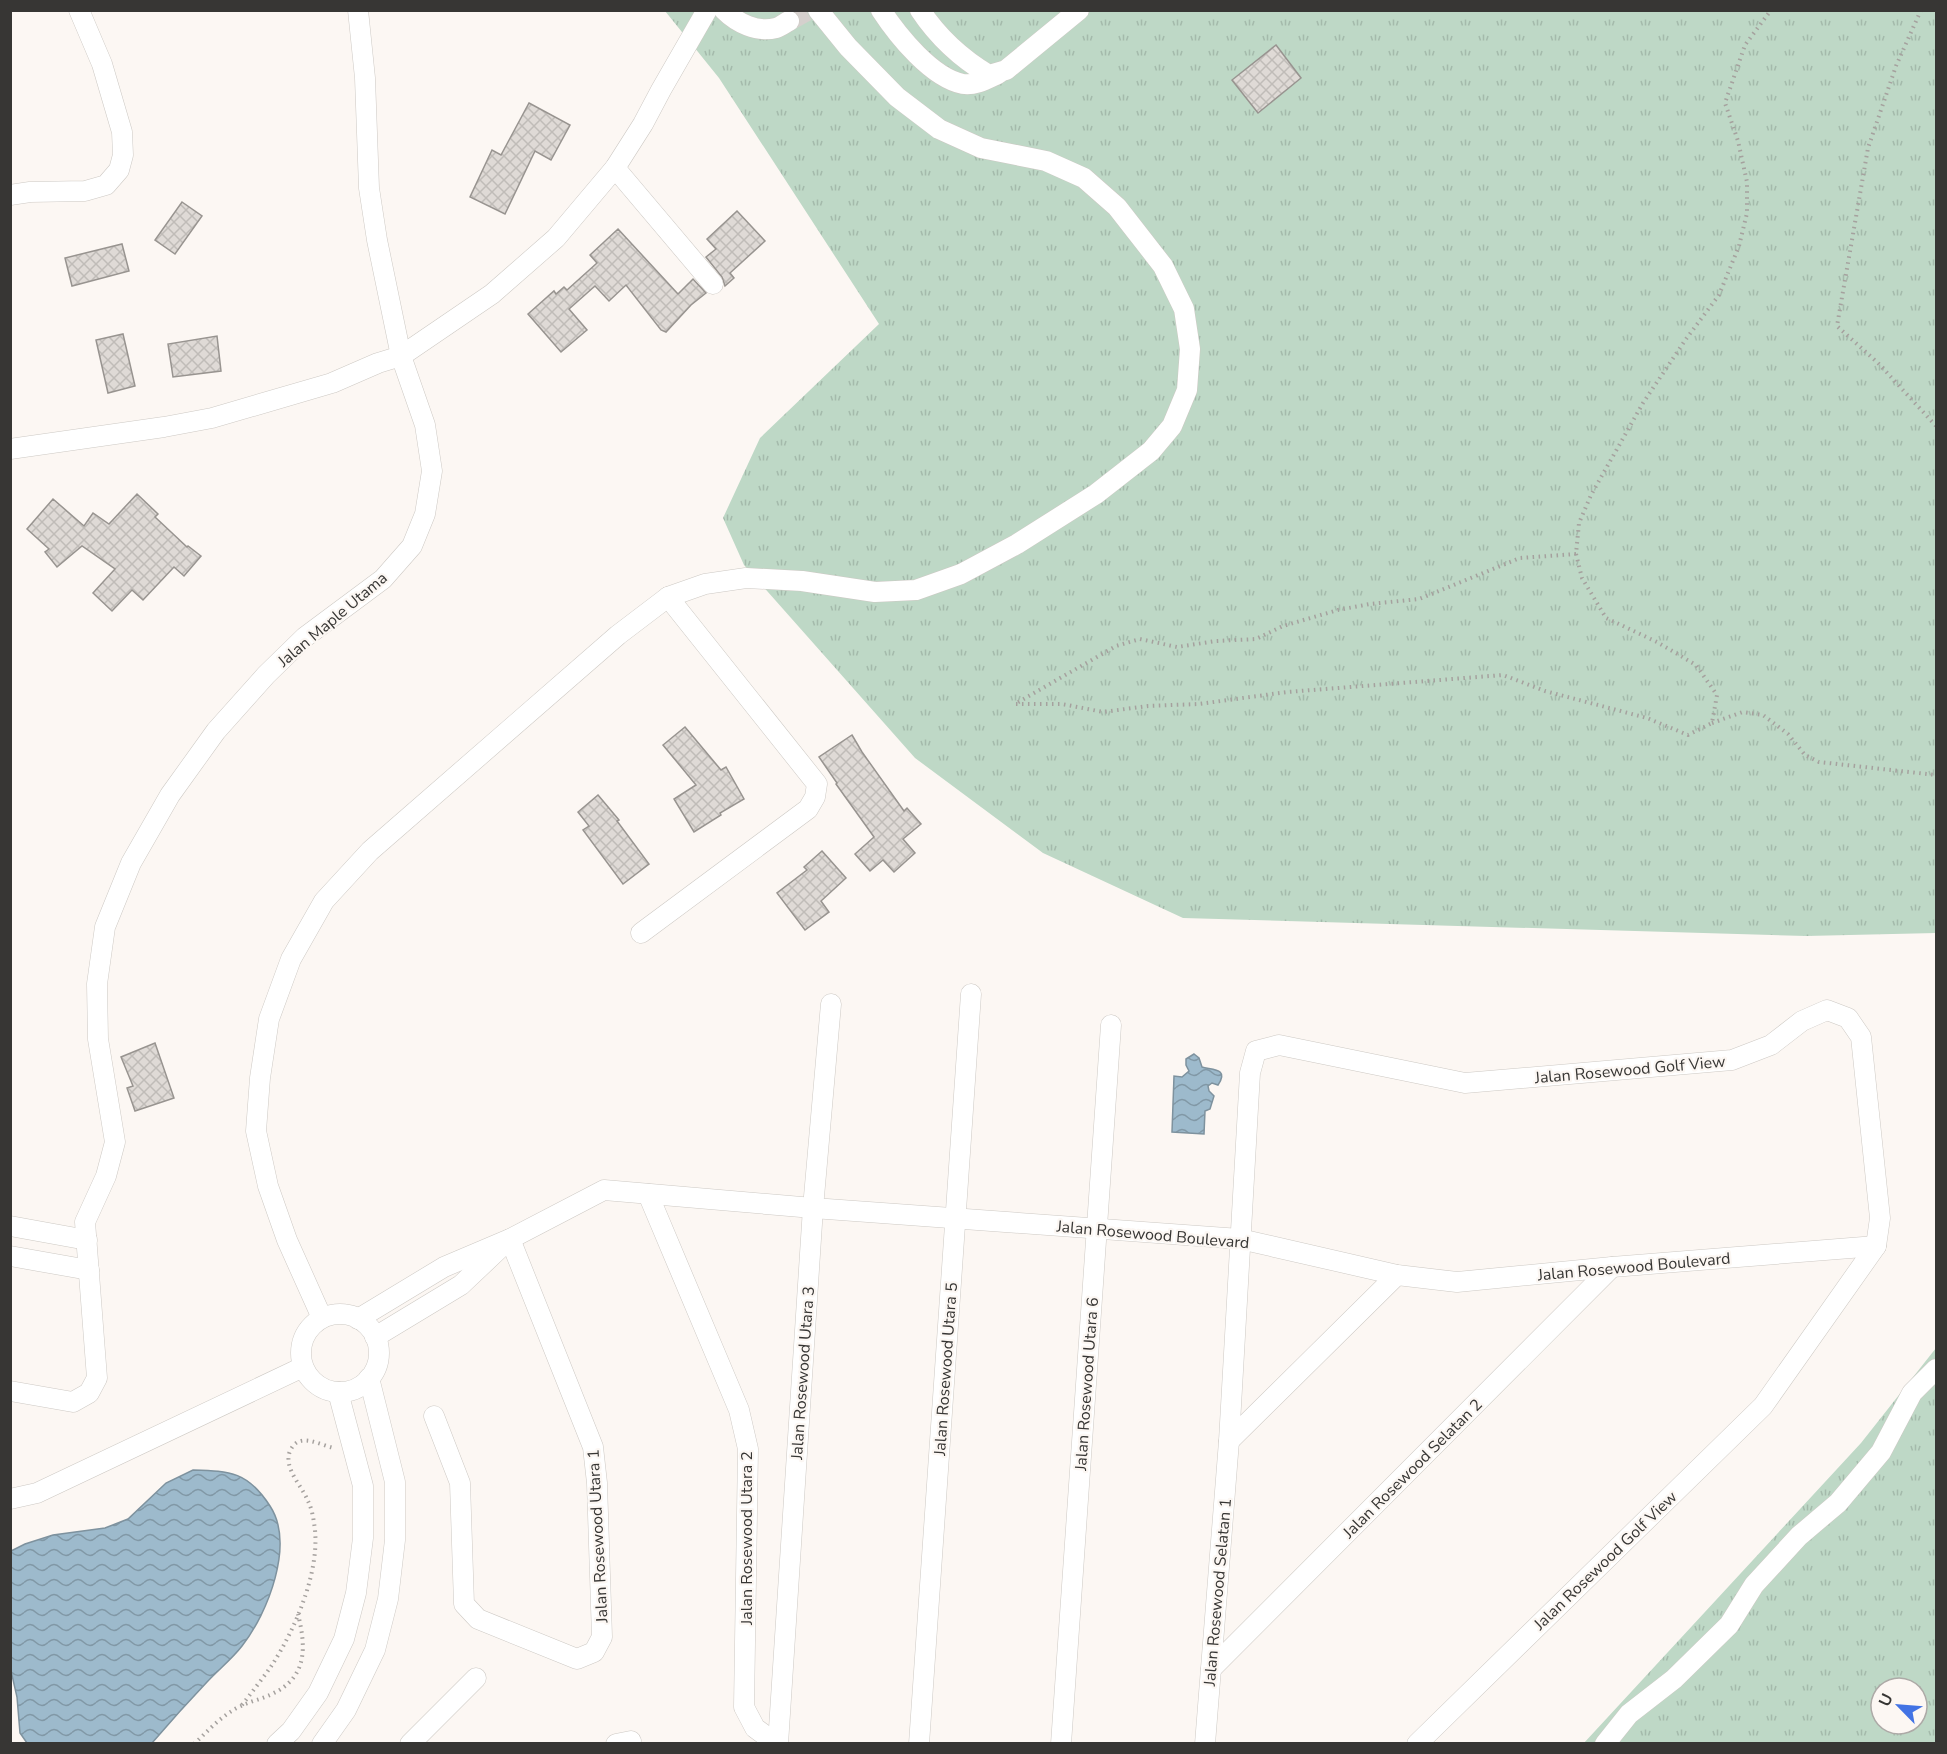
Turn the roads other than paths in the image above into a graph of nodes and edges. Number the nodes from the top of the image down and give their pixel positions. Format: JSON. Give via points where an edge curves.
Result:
{"nodes":[{"id":1,"x":79,"y":10,"type":"edge"},
{"id":2,"x":358,"y":10,"type":"edge"},
{"id":3,"x":707,"y":10,"type":"edge"},
{"id":4,"x":724,"y":10,"type":"edge"},
{"id":5,"x":818,"y":10,"type":"edge"},
{"id":6,"x":882,"y":10,"type":"edge"},
{"id":7,"x":920,"y":10,"type":"edge"},
{"id":8,"x":1079,"y":10,"type":"edge"},
{"id":9,"x":789,"y":21,"type":"tunnel mouth"},
{"id":10,"x":1006,"y":70,"type":"junction"},
{"id":11,"x":615,"y":168,"type":"junction"},
{"id":12,"x":10,"y":195,"type":"edge"},
{"id":13,"x":713,"y":284,"type":"dead end"},
{"id":14,"x":401,"y":356,"type":"junction"},
{"id":15,"x":10,"y":448,"type":"edge"},
{"id":16,"x":668,"y":597,"type":"junction"},
{"id":17,"x":641,"y":933,"type":"dead end"},
{"id":18,"x":971,"y":994,"type":"dead end"},
{"id":19,"x":831,"y":1004,"type":"dead end"},
{"id":20,"x":1111,"y":1025,"type":"dead end"},
{"id":21,"x":648,"y":1194,"type":"junction"},
{"id":22,"x":813,"y":1208,"type":"junction"},
{"id":23,"x":955,"y":1219,"type":"junction"},
{"id":24,"x":10,"y":1226,"type":"edge"},
{"id":25,"x":1097,"y":1229,"type":"junction"},
{"id":26,"x":510,"y":1239,"type":"junction"},
{"id":27,"x":1240,"y":1239,"type":"junction"},
{"id":28,"x":87,"y":1240,"type":"junction"},
{"id":29,"x":1876,"y":1246,"type":"junction"},
{"id":30,"x":10,"y":1256,"type":"edge"},
{"id":31,"x":1612,"y":1267,"type":"junction"},
{"id":32,"x":89,"y":1270,"type":"junction"},
{"id":33,"x":1398,"y":1275,"type":"junction"},
{"id":34,"x":322,"y":1318,"type":"junction"},
{"id":35,"x":358,"y":1319,"type":"junction"},
{"id":36,"x":375,"y":1337,"type":"junction"},
{"id":37,"x":303,"y":1367,"type":"junction"},
{"id":38,"x":1936,"y":1369,"type":"edge"},
{"id":39,"x":369,"y":1378,"type":"junction"},
{"id":40,"x":10,"y":1391,"type":"edge"},
{"id":41,"x":338,"y":1392,"type":"junction"},
{"id":42,"x":434,"y":1416,"type":"dead end"},
{"id":43,"x":1229,"y":1441,"type":"junction"},
{"id":44,"x":10,"y":1499,"type":"edge"},
{"id":45,"x":1211,"y":1669,"type":"junction"},
{"id":46,"x":476,"y":1678,"type":"dead end"},
{"id":47,"x":278,"y":1743,"type":"edge"},
{"id":48,"x":322,"y":1743,"type":"edge"},
{"id":49,"x":410,"y":1743,"type":"edge"},
{"id":50,"x":778,"y":1743,"type":"edge"},
{"id":51,"x":919,"y":1743,"type":"edge"},
{"id":52,"x":1061,"y":1743,"type":"edge"},
{"id":53,"x":1205,"y":1743,"type":"edge"},
{"id":54,"x":1417,"y":1743,"type":"edge"},
{"id":55,"x":1605,"y":1743,"type":"edge"}],
"edges":[{"from":1,"to":12,"type":"street","via":[[102,64],[122,132],[119,170],[106,185],[86,191]]},
{"from":2,"to":14,"type":"street","name":"Jalan Maple Utama","via":[[369,188]]},
{"from":3,"to":11,"type":"street"},
{"from":4,"to":9,"type":"street","via":[[750,27],[775,28]]},
{"from":5,"to":16,"type":"street","via":[[897,98],[939,129],[981,148],[1046,161],[1084,178],[1117,207],[1163,266],[1184,309],[1190,349],[1187,390],[1172,426],[1151,451],[1096,494],[961,574],[916,590],[875,592],[802,581],[746,578],[705,584]]},
{"from":6,"to":10,"type":"street","via":[[942,76],[964,84],[981,82]]},
{"from":7,"to":10,"type":"street","via":[[973,66],[989,75]]},
{"from":8,"to":10,"type":"street"},
{"from":11,"to":13,"type":"street"},
{"from":11,"to":14,"type":"street","via":[[556,238],[519,271]]},
{"from":14,"to":15,"type":"street","via":[[332,382],[212,418]]},
{"from":14,"to":28,"type":"street","name":"Jalan Maple Utama","via":[[424,425],[432,471],[425,514],[412,546],[383,579],[305,638],[216,731],[170,795],[131,863],[105,927],[97,984],[98,1039],[115,1142],[106,1176],[85,1222]]},
{"from":16,"to":17,"type":"street","via":[[817,784],[808,809]]},
{"from":16,"to":34,"type":"street","via":[[618,635],[370,851],[324,901],[291,959],[269,1019],[256,1131],[268,1186],[287,1240]]},
{"from":18,"to":23,"type":"street","name":"Jalan Rosewood Utara 5"},
{"from":19,"to":22,"type":"street","name":"Jalan Rosewood Utara 3"},
{"from":20,"to":25,"type":"street","name":"Jalan Rosewood Utara 6"},
{"from":21,"to":22,"type":"street","name":"Jalan Rosewood Boulevard"},
{"from":21,"to":26,"type":"street","name":"Jalan Rosewood Boulevard","via":[[604,1190]]},
{"from":21,"to":50,"type":"street","name":"Jalan Rosewood Utara 2","via":[[739,1410],[748,1449],[744,1707],[754,1728]]},
{"from":22,"to":23,"type":"street","name":"Jalan Rosewood Boulevard"},
{"from":22,"to":50,"type":"street","name":"Jalan Rosewood Utara 3"},
{"from":23,"to":25,"type":"street","name":"Jalan Rosewood Boulevard"},
{"from":23,"to":51,"type":"street","name":"Jalan Rosewood Utara 5"},
{"from":24,"to":28,"type":"street"},
{"from":25,"to":27,"type":"street","name":"Jalan Rosewood Boulevard"},
{"from":25,"to":52,"type":"street","name":"Jalan Rosewood Utara 6"},
{"from":26,"to":35,"type":"street","name":"Jalan Rosewood Boulevard","via":[[444,1267]]},
{"from":26,"to":36,"type":"street","name":"Jalan Rosewood Boulevard","via":[[461,1285]]},
{"from":26,"to":42,"type":"street","name":"Jalan Rosewood Utara 1","via":[[593,1448],[602,1637],[594,1652],[577,1659],[478,1619],[464,1604],[460,1483]]},
{"from":27,"to":29,"type":"street","name":"Jalan Rosewood Golf View","via":[[1250,1072],[1256,1051],[1279,1045],[1465,1083],[1732,1060],[1771,1044],[1802,1021],[1827,1010],[1848,1018],[1861,1038],[1880,1218]]},
{"from":27,"to":33,"type":"street","name":"Jalan Rosewood Boulevard"},
{"from":27,"to":43,"type":"street","name":"Jalan Rosewood Selatan 1"},
{"from":28,"to":32,"type":"street","name":"Jalan Maple Utama"},
{"from":29,"to":31,"type":"street","name":"Jalan Rosewood Boulevard"},
{"from":29,"to":54,"type":"street","name":"Jalan Rosewood Golf View","via":[[1763,1406]]},
{"from":30,"to":32,"type":"street"},
{"from":31,"to":33,"type":"street","name":"Jalan Rosewood Boulevard","via":[[1457,1282]]},
{"from":31,"to":45,"type":"street","name":"Jalan Rosewood Selatan 2"},
{"from":32,"to":40,"type":"street","name":"Jalan Maple Utama","via":[[97,1378],[89,1393],[74,1402]]},
{"from":33,"to":43,"type":"street"},
{"from":34,"to":35,"type":"street","via":[[334,1314]]},
{"from":34,"to":37,"type":"street","via":[[303,1339]]},
{"from":35,"to":36,"type":"street"},
{"from":36,"to":39,"type":"street","via":[[378,1359]]},
{"from":37,"to":41,"type":"street","via":[[317,1385]]},
{"from":37,"to":44,"type":"street","via":[[37,1493]]},
{"from":38,"to":55,"type":"street","via":[[1912,1393],[1881,1452],[1838,1503],[1799,1536],[1754,1585],[1729,1625],[1674,1679],[1629,1714]]},
{"from":39,"to":41,"type":"street","via":[[350,1391]]},
{"from":39,"to":48,"type":"street","via":[[395,1482],[395,1540],[388,1599],[375,1650],[346,1710]]},
{"from":41,"to":47,"type":"street","via":[[363,1486],[363,1538],[356,1593],[345,1639],[318,1693]]},
{"from":43,"to":45,"type":"street","name":"Jalan Rosewood Selatan 1"},
{"from":45,"to":53,"type":"street","name":"Jalan Rosewood Selatan 1"},
{"from":46,"to":49,"type":"street"}]}
